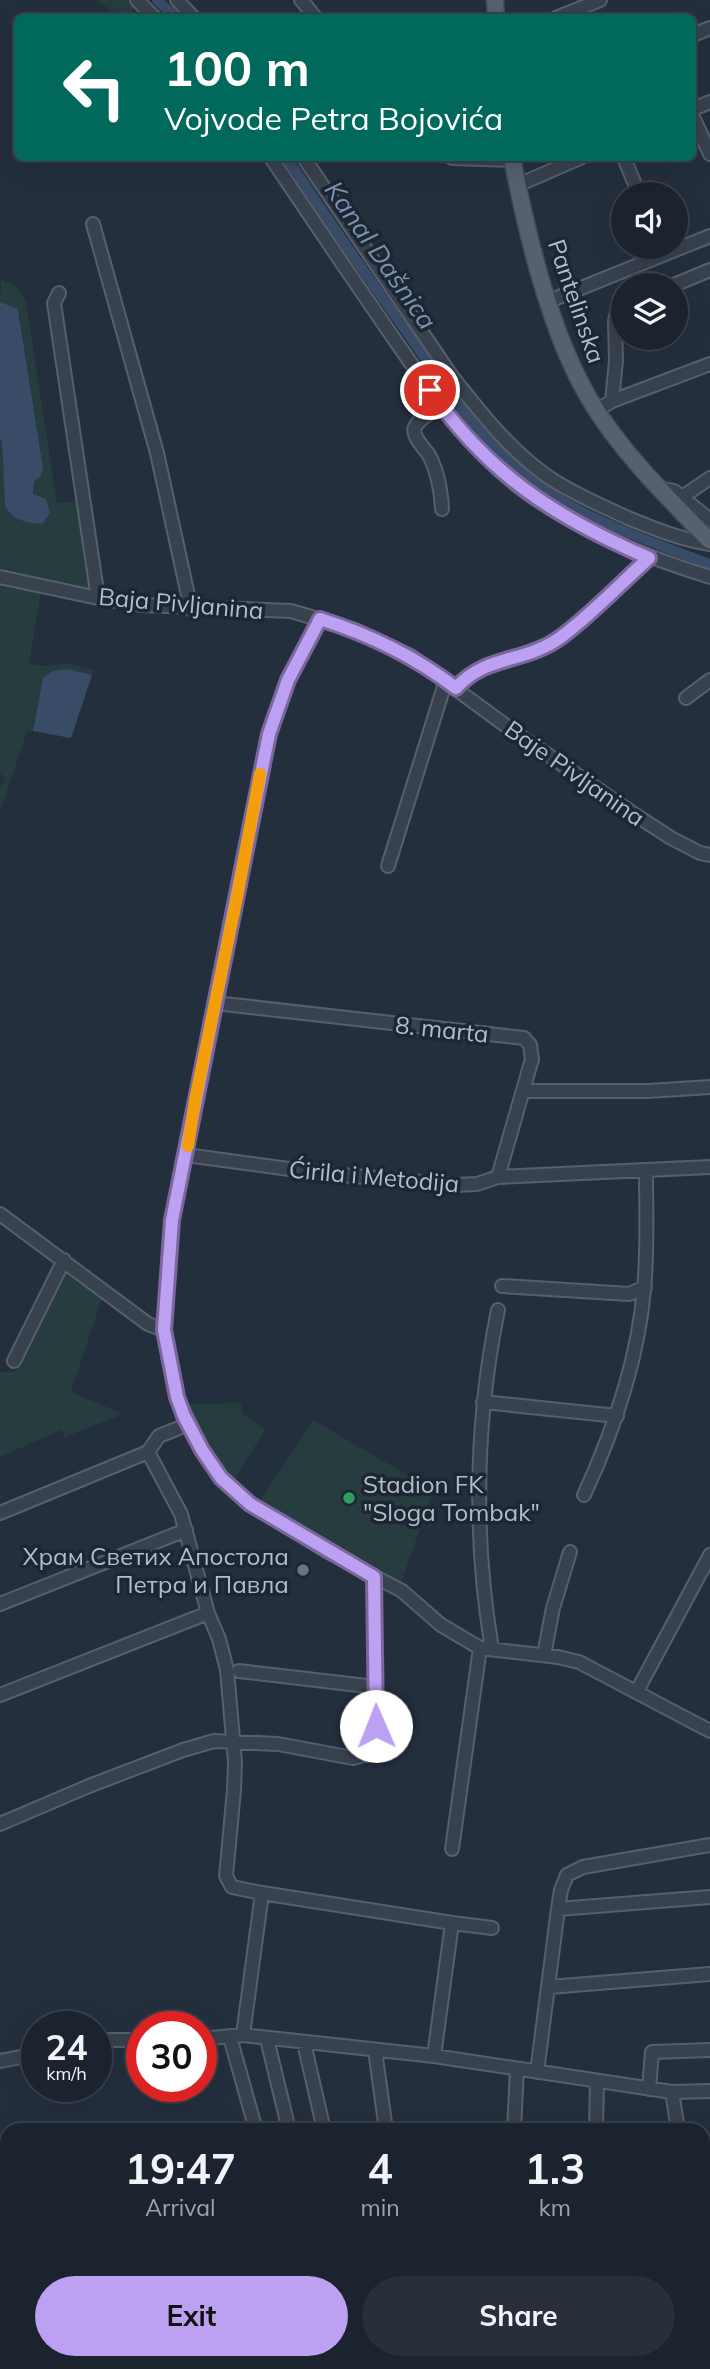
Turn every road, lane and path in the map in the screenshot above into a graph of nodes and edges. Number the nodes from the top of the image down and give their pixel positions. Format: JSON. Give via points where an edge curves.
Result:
{"nodes":[{"id":1,"x":137,"y":0,"type":"edge"},
{"id":2,"x":177,"y":0,"type":"edge"},
{"id":3,"x":301,"y":0,"type":"edge"},
{"id":4,"x":600,"y":0,"type":"edge"},
{"id":5,"x":151,"y":14,"type":"edge"},
{"id":6,"x":190,"y":14,"type":"edge"},
{"id":7,"x":313,"y":14,"type":"edge"},
{"id":8,"x":566,"y":14,"type":"edge"},
{"id":9,"x":696,"y":124,"type":"edge"},
{"id":10,"x":710,"y":154,"type":"edge"},
{"id":11,"x":273,"y":161,"type":"edge"},
{"id":12,"x":306,"y":161,"type":"edge"},
{"id":13,"x":512,"y":161,"type":"edge"},
{"id":14,"x":573,"y":161,"type":"edge"},
{"id":15,"x":625,"y":161,"type":"edge"},
{"id":16,"x":634,"y":182,"type":"edge"},
{"id":17,"x":518,"y":185,"type":"junction"},
{"id":18,"x":93,"y":225,"type":"dead end"},
{"id":19,"x":710,"y":236,"type":"edge"},
{"id":20,"x":710,"y":270,"type":"edge"},
{"id":21,"x":688,"y":279,"type":"edge"},
{"id":22,"x":59,"y":293,"type":"dead end"},
{"id":23,"x":549,"y":301,"type":"junction"},
{"id":24,"x":616,"y":350,"type":"edge"},
{"id":25,"x":710,"y":364,"type":"edge"},
{"id":26,"x":612,"y":401,"type":"junction"},
{"id":27,"x":441,"y":406,"type":"junction"},
{"id":28,"x":597,"y":410,"type":"junction"},
{"id":29,"x":710,"y":478,"type":"edge"},
{"id":30,"x":659,"y":488,"type":"junction"},
{"id":31,"x":682,"y":497,"type":"junction"},
{"id":32,"x":442,"y":509,"type":"dead end"},
{"id":33,"x":710,"y":519,"type":"edge"},
{"id":34,"x":710,"y":542,"type":"edge"},
{"id":35,"x":649,"y":558,"type":"junction"},
{"id":36,"x":0,"y":576,"type":"edge"},
{"id":37,"x":710,"y":577,"type":"edge"},
{"id":38,"x":98,"y":598,"type":"junction"},
{"id":39,"x":191,"y":609,"type":"junction"},
{"id":40,"x":320,"y":619,"type":"junction"},
{"id":41,"x":710,"y":680,"type":"edge"},
{"id":42,"x":451,"y":684,"type":"junction"},
{"id":43,"x":686,"y":698,"type":"dead end"},
{"id":44,"x":710,"y":855,"type":"edge"},
{"id":45,"x":388,"y":866,"type":"dead end"},
{"id":46,"x":215,"y":1003,"type":"junction"},
{"id":47,"x":710,"y":1087,"type":"edge"},
{"id":48,"x":524,"y":1091,"type":"junction"},
{"id":49,"x":186,"y":1155,"type":"junction"},
{"id":50,"x":710,"y":1167,"type":"edge"},
{"id":51,"x":646,"y":1170,"type":"junction"},
{"id":52,"x":498,"y":1177,"type":"junction"},
{"id":53,"x":0,"y":1214,"type":"edge"},
{"id":54,"x":64,"y":1260,"type":"junction"},
{"id":55,"x":502,"y":1286,"type":"dead end"},
{"id":56,"x":645,"y":1287,"type":"junction"},
{"id":57,"x":498,"y":1310,"type":"dead end"},
{"id":58,"x":164,"y":1330,"type":"junction"},
{"id":59,"x":14,"y":1361,"type":"dead end"},
{"id":60,"x":483,"y":1402,"type":"junction"},
{"id":61,"x":617,"y":1416,"type":"junction"},
{"id":62,"x":189,"y":1424,"type":"junction"},
{"id":63,"x":148,"y":1452,"type":"junction"},
{"id":64,"x":584,"y":1495,"type":"dead end"},
{"id":65,"x":0,"y":1513,"type":"edge"},
{"id":66,"x":186,"y":1530,"type":"junction"},
{"id":67,"x":570,"y":1552,"type":"dead end"},
{"id":68,"x":710,"y":1555,"type":"edge"},
{"id":69,"x":374,"y":1577,"type":"junction"},
{"id":70,"x":0,"y":1604,"type":"edge"},
{"id":71,"x":208,"y":1613,"type":"junction"},
{"id":72,"x":486,"y":1649,"type":"junction"},
{"id":73,"x":544,"y":1655,"type":"junction"},
{"id":74,"x":239,"y":1671,"type":"dead end"},
{"id":75,"x":375,"y":1687,"type":"junction"},
{"id":76,"x":637,"y":1691,"type":"junction"},
{"id":77,"x":0,"y":1695,"type":"edge"},
{"id":78,"x":710,"y":1731,"type":"edge"},
{"id":79,"x":232,"y":1740,"type":"junction"},
{"id":80,"x":0,"y":1824,"type":"edge"},
{"id":81,"x":710,"y":1845,"type":"edge"},
{"id":82,"x":452,"y":1849,"type":"dead end"},
{"id":83,"x":262,"y":1894,"type":"junction"},
{"id":84,"x":710,"y":1897,"type":"edge"},
{"id":85,"x":558,"y":1909,"type":"junction"},
{"id":86,"x":452,"y":1923,"type":"junction"},
{"id":87,"x":492,"y":1928,"type":"dead end"},
{"id":88,"x":710,"y":1974,"type":"edge"},
{"id":89,"x":548,"y":1987,"type":"junction"},
{"id":90,"x":236,"y":2036,"type":"junction"},
{"id":91,"x":217,"y":2038,"type":"edge"},
{"id":92,"x":267,"y":2039,"type":"junction"},
{"id":93,"x":304,"y":2043,"type":"junction"},
{"id":94,"x":375,"y":2050,"type":"junction"},
{"id":95,"x":710,"y":2050,"type":"edge"},
{"id":96,"x":434,"y":2056,"type":"junction"},
{"id":97,"x":21,"y":2057,"type":"edge"},
{"id":98,"x":0,"y":2061,"type":"edge"},
{"id":99,"x":517,"y":2069,"type":"junction"},
{"id":100,"x":537,"y":2072,"type":"junction"},
{"id":101,"x":597,"y":2082,"type":"junction"},
{"id":102,"x":649,"y":2089,"type":"junction"},
{"id":103,"x":710,"y":2091,"type":"edge"},
{"id":104,"x":672,"y":2092,"type":"junction"},
{"id":105,"x":255,"y":2123,"type":"edge"},
{"id":106,"x":287,"y":2123,"type":"edge"},
{"id":107,"x":322,"y":2123,"type":"edge"},
{"id":108,"x":385,"y":2123,"type":"edge"},
{"id":109,"x":514,"y":2123,"type":"edge"},
{"id":110,"x":596,"y":2123,"type":"edge"},
{"id":111,"x":677,"y":2123,"type":"edge"}],
"edges":[{"from":1,"to":5,"type":"street"},
{"from":2,"to":6,"type":"street"},
{"from":3,"to":7,"type":"street"},
{"from":4,"to":8,"type":"street"},
{"from":9,"to":10,"type":"street"},
{"from":11,"to":27,"type":"street"},
{"from":12,"to":34,"type":"street","via":[[451,375],[511,444],[554,480],[592,502],[681,538]]},
{"from":13,"to":17,"type":"main road","name":"Pantelinska"},
{"from":14,"to":17,"type":"street"},
{"from":15,"to":16,"type":"street"},
{"from":17,"to":23,"type":"main road","name":"Pantelinska"},
{"from":18,"to":39,"type":"street","via":[[157,453]]},
{"from":19,"to":23,"type":"street"},
{"from":20,"to":21,"type":"street"},
{"from":22,"to":38,"type":"street","via":[[55,313]]},
{"from":23,"to":28,"type":"main road","name":"Pantelinska"},
{"from":24,"to":26,"type":"street","name":"Pantelinska"},
{"from":25,"to":26,"type":"street"},
{"from":26,"to":28,"type":"street"},
{"from":27,"to":32,"type":"street","via":[[422,418],[414,433],[430,457],[441,488]]},
{"from":27,"to":35,"type":"street","via":[[522,490],[600,537]]},
{"from":28,"to":30,"type":"main road","name":"Pantelinska"},
{"from":29,"to":31,"type":"street"},
{"from":30,"to":31,"type":"street"},
{"from":30,"to":34,"type":"main road","name":"Pantelinska"},
{"from":31,"to":33,"type":"street"},
{"from":35,"to":37,"type":"street"},
{"from":35,"to":42,"type":"street","via":[[561,637],[535,652],[481,668]]},
{"from":36,"to":38,"type":"street","name":"Baja Pivljanina"},
{"from":38,"to":39,"type":"street","name":"Baja Pivljanina"},
{"from":39,"to":40,"type":"street","name":"Baja Pivljanina","via":[[291,611]]},
{"from":40,"to":42,"type":"street","name":"Baje Pivljanina","via":[[389,644]]},
{"from":40,"to":46,"type":"street","via":[[288,680],[269,734]]},
{"from":41,"to":43,"type":"street"},
{"from":42,"to":44,"type":"street","name":"Baje Pivljanina","via":[[637,816]]},
{"from":42,"to":45,"type":"street"},
{"from":46,"to":48,"type":"street","name":"8. marta","via":[[524,1038],[532,1059]]},
{"from":46,"to":49,"type":"street"},
{"from":47,"to":48,"type":"street"},
{"from":48,"to":52,"type":"street","name":"8. marta"},
{"from":49,"to":52,"type":"street","name":"Ćirila i Metodija","via":[[455,1185]]},
{"from":49,"to":58,"type":"street","via":[[172,1220]]},
{"from":50,"to":51,"type":"street","name":"Ćirila i Metodija"},
{"from":51,"to":52,"type":"street","name":"Ćirila i Metodija"},
{"from":51,"to":56,"type":"street"},
{"from":53,"to":54,"type":"street"},
{"from":54,"to":58,"type":"street","via":[[148,1324]]},
{"from":54,"to":59,"type":"street"},
{"from":55,"to":56,"type":"street","via":[[628,1294]]},
{"from":56,"to":61,"type":"street"},
{"from":57,"to":60,"type":"street"},
{"from":58,"to":62,"type":"street","via":[[177,1397]]},
{"from":60,"to":61,"type":"street"},
{"from":60,"to":72,"type":"street","via":[[478,1526]]},
{"from":61,"to":64,"type":"street"},
{"from":62,"to":63,"type":"street","via":[[159,1436]]},
{"from":62,"to":69,"type":"street","via":[[208,1460],[236,1494]]},
{"from":63,"to":65,"type":"street"},
{"from":63,"to":66,"type":"street"},
{"from":66,"to":70,"type":"street"},
{"from":66,"to":71,"type":"street"},
{"from":67,"to":73,"type":"street"},
{"from":68,"to":76,"type":"street"},
{"from":69,"to":72,"type":"street","via":[[402,1591],[441,1625]]},
{"from":69,"to":75,"type":"street"},
{"from":71,"to":77,"type":"street"},
{"from":71,"to":79,"type":"street","via":[[226,1670]]},
{"from":72,"to":73,"type":"street"},
{"from":72,"to":82,"type":"street"},
{"from":73,"to":76,"type":"street","via":[[579,1662]]},
{"from":74,"to":75,"type":"street"},
{"from":75,"to":79,"type":"street","via":[[376,1745],[362,1757]]},
{"from":76,"to":78,"type":"street"},
{"from":79,"to":80,"type":"street","via":[[183,1750]]},
{"from":79,"to":83,"type":"street","via":[[234,1790],[226,1876],[232,1887]]},
{"from":81,"to":85,"type":"street","via":[[583,1867],[567,1874]]},
{"from":83,"to":86,"type":"street"},
{"from":83,"to":90,"type":"street"},
{"from":84,"to":85,"type":"street"},
{"from":85,"to":89,"type":"street"},
{"from":86,"to":87,"type":"street"},
{"from":86,"to":96,"type":"street"},
{"from":88,"to":89,"type":"street"},
{"from":89,"to":100,"type":"street"},
{"from":90,"to":91,"type":"street"},
{"from":90,"to":92,"type":"street"},
{"from":90,"to":105,"type":"street"},
{"from":92,"to":93,"type":"street"},
{"from":92,"to":106,"type":"street"},
{"from":93,"to":94,"type":"street"},
{"from":93,"to":107,"type":"street"},
{"from":94,"to":96,"type":"street"},
{"from":94,"to":108,"type":"street"},
{"from":95,"to":102,"type":"street","via":[[652,2052]]},
{"from":96,"to":99,"type":"street"},
{"from":97,"to":98,"type":"street"},
{"from":99,"to":100,"type":"street"},
{"from":99,"to":109,"type":"street"},
{"from":100,"to":101,"type":"street"},
{"from":101,"to":102,"type":"street"},
{"from":101,"to":110,"type":"street"},
{"from":102,"to":104,"type":"street"},
{"from":103,"to":104,"type":"street"},
{"from":104,"to":111,"type":"street"}]}
